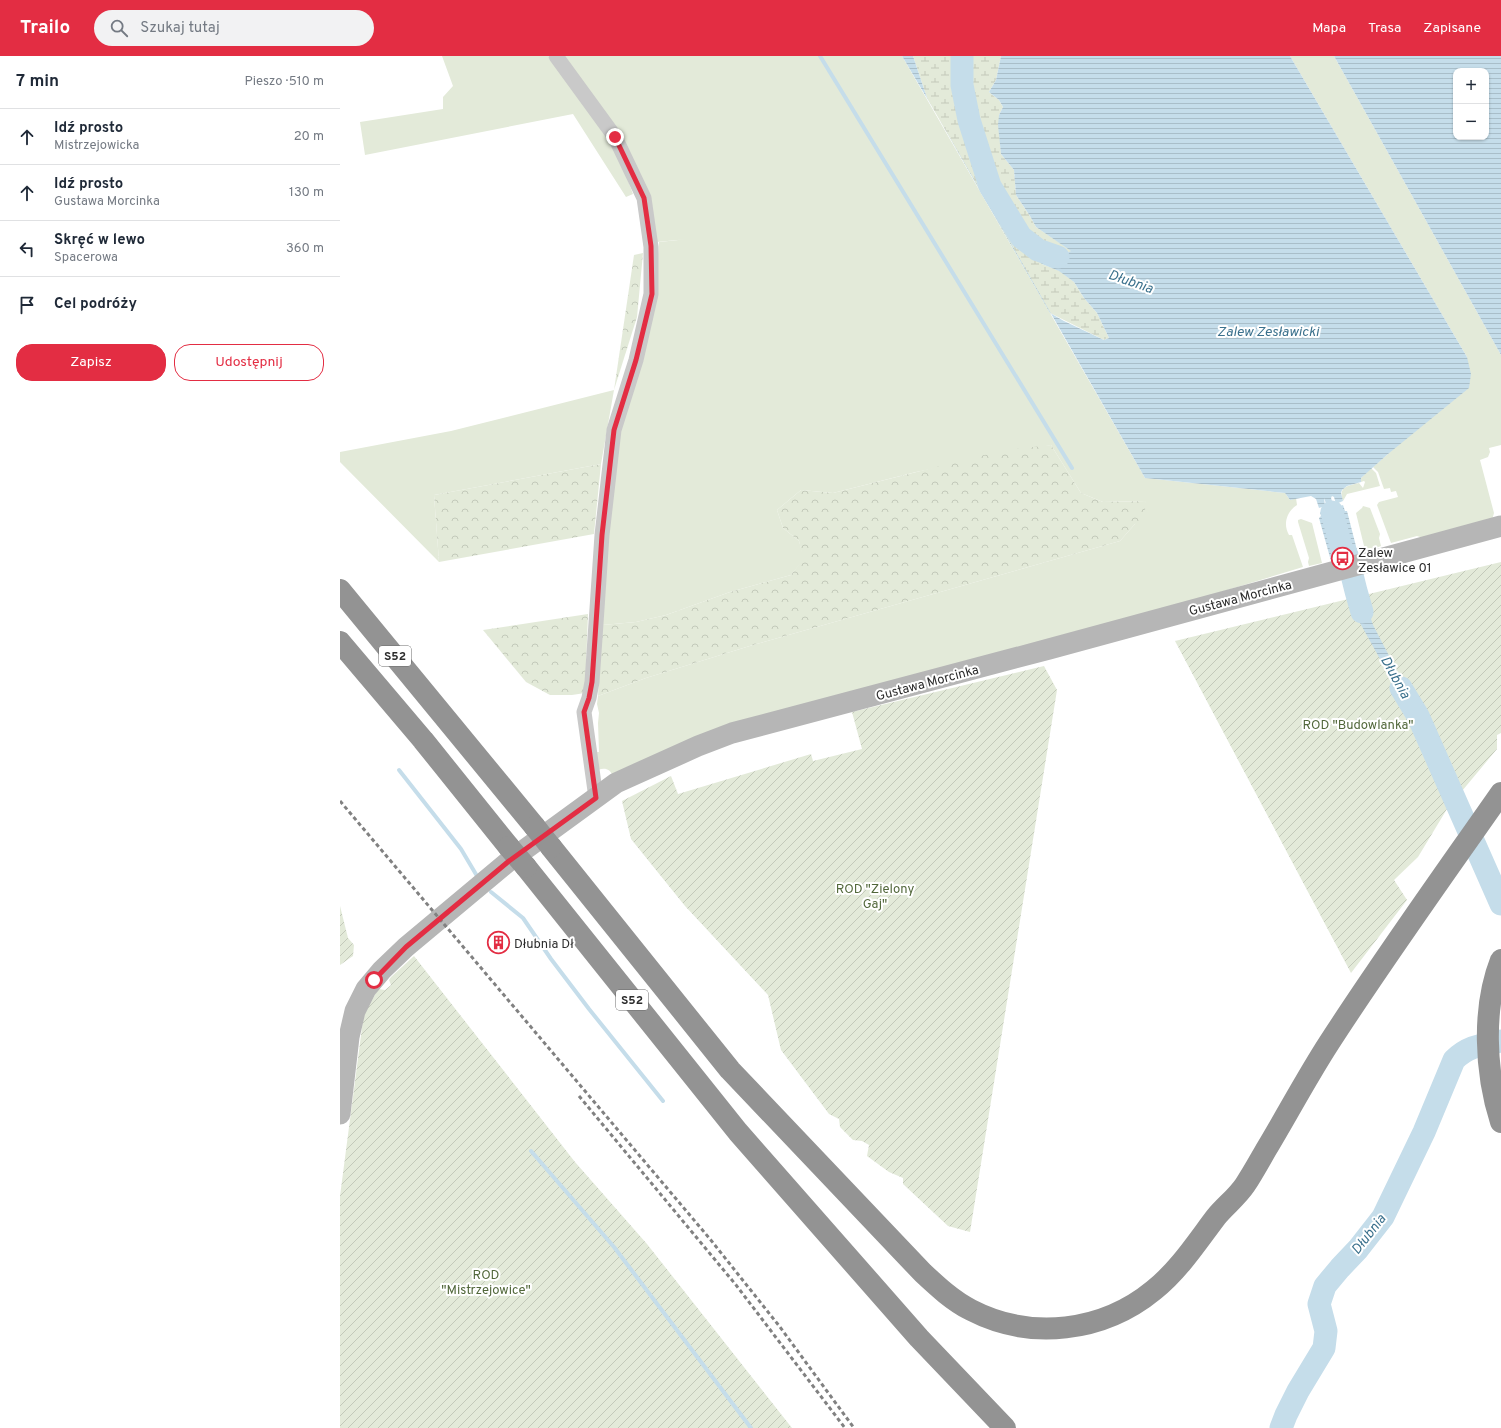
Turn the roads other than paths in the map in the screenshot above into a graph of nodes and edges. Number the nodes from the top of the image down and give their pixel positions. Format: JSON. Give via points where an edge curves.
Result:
{"nodes":[{"id":1,"x":556,"y":56,"type":"edge"},
{"id":2,"x":1501,"y":526,"type":"edge"},
{"id":3,"x":340,"y":590,"type":"edge"},
{"id":4,"x":340,"y":642,"type":"edge"},
{"id":5,"x":1501,"y":793,"type":"edge"},
{"id":6,"x":596,"y":798,"type":"junction"},
{"id":7,"x":1501,"y":960,"type":"edge"},
{"id":8,"x":340,"y":1114,"type":"edge"},
{"id":9,"x":1501,"y":1122,"type":"edge"},
{"id":10,"x":1006,"y":1428,"type":"edge"}],
"edges":[{"from":1,"to":6,"type":"street","via":[[615,137],[644,198],[651,246],[652,294],[636,360],[614,430],[602,535],[592,682],[584,712]]},
{"from":2,"to":6,"type":"street","name":"Gustawa Morcinka","via":[[732,733],[616,783]]},
{"from":3,"to":5,"type":"highway","number":"S52","bridge":true,"via":[[730,1070],[937,1286],[970,1309],[998,1321],[1027,1327],[1060,1328],[1091,1323],[1119,1312],[1153,1291],[1173,1272],[1244,1186],[1328,1045],[1380,965]]},
{"from":4,"to":10,"type":"highway","number":"S52","bridge":true,"via":[[526,867],[738,1132],[919,1338]]},
{"from":6,"to":8,"type":"street","name":"Gustawa Morcinka","via":[[509,861],[406,947],[366,989],[355,1011],[349,1038]]},
{"from":7,"to":9,"type":"highway","via":[[1489,1004],[1487,1039],[1491,1078]]}]}
